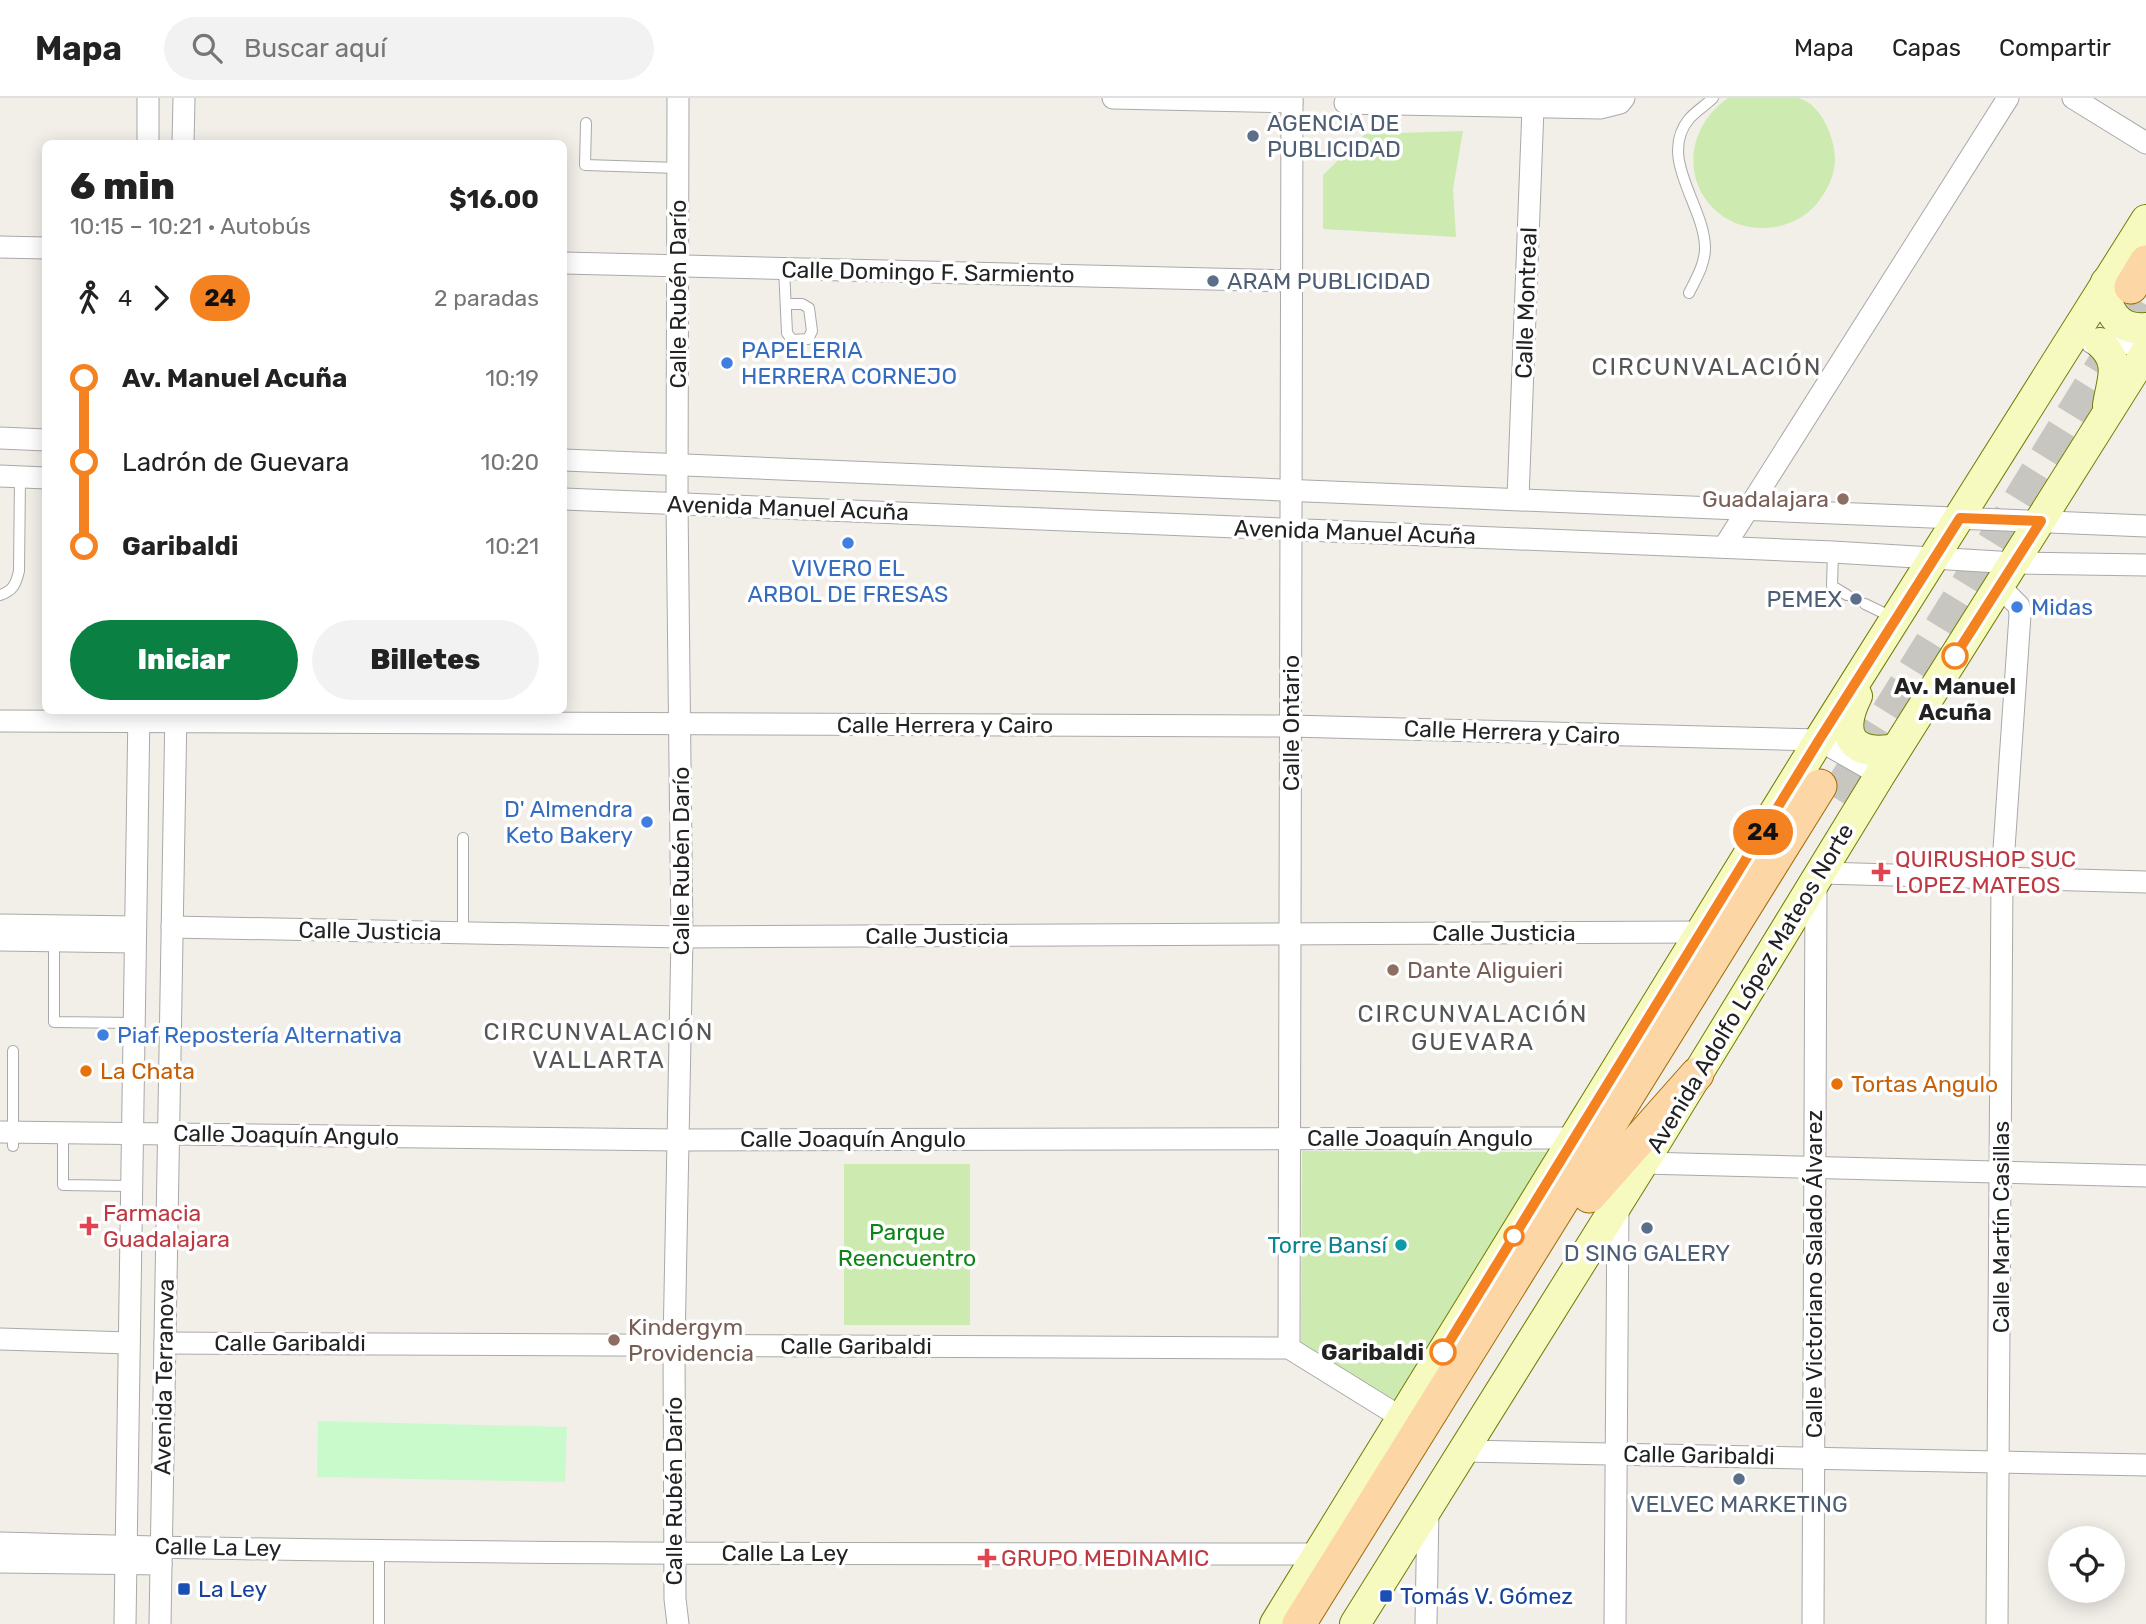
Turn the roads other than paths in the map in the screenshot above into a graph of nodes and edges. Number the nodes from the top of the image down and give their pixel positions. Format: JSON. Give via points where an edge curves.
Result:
{"nodes":[{"id":1,"x":148,"y":98,"type":"edge"},
{"id":2,"x":184,"y":98,"type":"edge"},
{"id":3,"x":678,"y":98,"type":"edge"},
{"id":4,"x":1113,"y":98,"type":"edge"},
{"id":5,"x":1713,"y":98,"type":"edge"},
{"id":6,"x":2008,"y":98,"type":"edge"},
{"id":7,"x":2073,"y":98,"type":"edge"},
{"id":8,"x":1292,"y":100,"type":"edge"},
{"id":9,"x":1622,"y":101,"type":"edge"},
{"id":10,"x":1345,"y":103,"type":"dead end"},
{"id":11,"x":1535,"y":103,"type":"edge"},
{"id":12,"x":586,"y":123,"type":"dead end"},
{"id":13,"x":148,"y":140,"type":"edge"},
{"id":14,"x":183,"y":140,"type":"edge"},
{"id":15,"x":2146,"y":143,"type":"edge"},
{"id":16,"x":678,"y":168,"type":"junction"},
{"id":17,"x":2146,"y":220,"type":"edge"},
{"id":18,"x":0,"y":247,"type":"edge"},
{"id":19,"x":42,"y":248,"type":"edge"},
{"id":20,"x":567,"y":263,"type":"edge"},
{"id":21,"x":677,"y":266,"type":"junction"},
{"id":22,"x":784,"y":268,"type":"junction"},
{"id":23,"x":1292,"y":281,"type":"junction"},
{"id":24,"x":2137,"y":292,"type":"edge"},
{"id":25,"x":1689,"y":293,"type":"dead end"},
{"id":26,"x":786,"y":304,"type":"dead end"},
{"id":27,"x":2100,"y":342,"type":"junction"},
{"id":28,"x":2069,"y":343,"type":"junction"},
{"id":29,"x":2146,"y":344,"type":"edge"},
{"id":30,"x":2146,"y":352,"type":"edge"},
{"id":31,"x":2106,"y":415,"type":"junction"},
{"id":32,"x":0,"y":439,"type":"edge"},
{"id":33,"x":42,"y":440,"type":"edge"},
{"id":34,"x":567,"y":460,"type":"edge"},
{"id":35,"x":678,"y":464,"type":"junction"},
{"id":36,"x":10,"y":477,"type":"edge"},
{"id":37,"x":42,"y":478,"type":"edge"},
{"id":38,"x":1292,"y":489,"type":"junction"},
{"id":39,"x":1518,"y":498,"type":"junction"},
{"id":40,"x":567,"y":499,"type":"edge"},
{"id":41,"x":677,"y":503,"type":"junction"},
{"id":42,"x":1746,"y":508,"type":"junction"},
{"id":43,"x":1960,"y":518,"type":"junction"},
{"id":44,"x":2041,"y":521,"type":"junction"},
{"id":45,"x":2146,"y":526,"type":"edge"},
{"id":46,"x":1292,"y":530,"type":"junction"},
{"id":47,"x":1724,"y":547,"type":"junction"},
{"id":48,"x":1832,"y":552,"type":"junction"},
{"id":49,"x":1935,"y":558,"type":"junction"},
{"id":50,"x":2146,"y":565,"type":"edge"},
{"id":51,"x":2007,"y":575,"type":"junction"},
{"id":52,"x":0,"y":595,"type":"edge"},
{"id":53,"x":1847,"y":595,"type":"dead end"},
{"id":54,"x":1865,"y":604,"type":"dead end"},
{"id":55,"x":1896,"y":619,"type":"junction"},
{"id":56,"x":1867,"y":666,"type":"junction"},
{"id":57,"x":139,"y":716,"type":"edge"},
{"id":58,"x":176,"y":716,"type":"edge"},
{"id":59,"x":0,"y":721,"type":"edge"},
{"id":60,"x":680,"y":724,"type":"junction"},
{"id":61,"x":1291,"y":726,"type":"junction"},
{"id":62,"x":1819,"y":740,"type":"junction"},
{"id":63,"x":1896,"y":749,"type":"junction"},
{"id":64,"x":1880,"y":775,"type":"junction"},
{"id":65,"x":463,"y":838,"type":"dead end"},
{"id":66,"x":1819,"y":877,"type":"junction"},
{"id":67,"x":2002,"y":878,"type":"junction"},
{"id":68,"x":2146,"y":882,"type":"edge"},
{"id":69,"x":172,"y":928,"type":"junction"},
{"id":70,"x":1701,"y":932,"type":"junction"},
{"id":71,"x":1,"y":933,"type":"edge"},
{"id":72,"x":464,"y":933,"type":"junction"},
{"id":73,"x":54,"y":934,"type":"junction"},
{"id":74,"x":1291,"y":934,"type":"junction"},
{"id":75,"x":135,"y":935,"type":"junction"},
{"id":76,"x":682,"y":937,"type":"junction"},
{"id":77,"x":134,"y":1023,"type":"junction"},
{"id":78,"x":13,"y":1052,"type":"dead end"},
{"id":79,"x":1697,"y":1074,"type":"junction"},
{"id":80,"x":1290,"y":1138,"type":"junction"},
{"id":81,"x":1574,"y":1138,"type":"junction"},
{"id":82,"x":7,"y":1139,"type":"edge"},
{"id":83,"x":63,"y":1140,"type":"junction"},
{"id":84,"x":677,"y":1140,"type":"junction"},
{"id":85,"x":132,"y":1141,"type":"junction"},
{"id":86,"x":169,"y":1141,"type":"junction"},
{"id":87,"x":1643,"y":1163,"type":"junction"},
{"id":88,"x":1815,"y":1168,"type":"junction"},
{"id":89,"x":2001,"y":1172,"type":"junction"},
{"id":90,"x":2146,"y":1176,"type":"edge"},
{"id":91,"x":132,"y":1186,"type":"junction"},
{"id":92,"x":1604,"y":1198,"type":"junction"},
{"id":93,"x":1537,"y":1199,"type":"junction"},
{"id":94,"x":1487,"y":1322,"type":"junction"},
{"id":95,"x":0,"y":1339,"type":"edge"},
{"id":96,"x":165,"y":1343,"type":"junction"},
{"id":97,"x":674,"y":1345,"type":"junction"},
{"id":98,"x":73,"y":1348,"type":"junction"},
{"id":99,"x":1289,"y":1348,"type":"junction"},
{"id":100,"x":129,"y":1350,"type":"junction"},
{"id":101,"x":0,"y":1353,"type":"edge"},
{"id":102,"x":1402,"y":1418,"type":"junction"},
{"id":103,"x":1463,"y":1451,"type":"junction"},
{"id":104,"x":1616,"y":1453,"type":"junction"},
{"id":105,"x":1814,"y":1457,"type":"junction"},
{"id":106,"x":2000,"y":1461,"type":"junction"},
{"id":107,"x":2146,"y":1465,"type":"edge"},
{"id":108,"x":1428,"y":1507,"type":"junction"},
{"id":109,"x":0,"y":1543,"type":"edge"},
{"id":110,"x":379,"y":1549,"type":"junction"},
{"id":111,"x":675,"y":1552,"type":"junction"},
{"id":112,"x":28,"y":1553,"type":"junction"},
{"id":113,"x":1318,"y":1554,"type":"junction"},
{"id":114,"x":162,"y":1555,"type":"junction"},
{"id":115,"x":126,"y":1556,"type":"junction"},
{"id":116,"x":0,"y":1562,"type":"edge"},
{"id":117,"x":125,"y":1624,"type":"edge"},
{"id":118,"x":160,"y":1624,"type":"edge"},
{"id":119,"x":379,"y":1624,"type":"edge"},
{"id":120,"x":677,"y":1624,"type":"edge"},
{"id":121,"x":1275,"y":1624,"type":"edge"},
{"id":122,"x":1299,"y":1624,"type":"edge"},
{"id":123,"x":1319,"y":1624,"type":"edge"},
{"id":124,"x":1355,"y":1624,"type":"edge"},
{"id":125,"x":1426,"y":1624,"type":"edge"},
{"id":126,"x":1615,"y":1624,"type":"edge"},
{"id":127,"x":1813,"y":1624,"type":"edge"},
{"id":128,"x":1997,"y":1624,"type":"edge"}],
"edges":[{"from":1,"to":13,"type":"street"},
{"from":2,"to":14,"type":"street"},
{"from":3,"to":16,"type":"street","name":"Calle Rubén Darío"},
{"from":4,"to":8,"type":"street"},
{"from":5,"to":25,"type":"lane","via":[[1688,120],[1678,145],[1705,248]]},
{"from":6,"to":42,"type":"street"},
{"from":7,"to":15,"type":"street"},
{"from":8,"to":23,"type":"street","name":"Calle Ontario"},
{"from":9,"to":11,"type":"street","via":[[1600,108]]},
{"from":10,"to":11,"type":"street"},
{"from":11,"to":39,"type":"street","name":"Calle Montreal"},
{"from":12,"to":16,"type":"lane","via":[[585,164]]},
{"from":16,"to":21,"type":"street","name":"Calle Rubén Darío"},
{"from":17,"to":24,"type":"main road"},
{"from":18,"to":19,"type":"street"},
{"from":20,"to":21,"type":"street","name":"Calle Domingo F. Sarmiento"},
{"from":21,"to":22,"type":"street","name":"Calle Domingo F. Sarmiento"},
{"from":21,"to":35,"type":"street","name":"Calle Rubén Darío"},
{"from":22,"to":23,"type":"street","name":"Calle Domingo F. Sarmiento"},
{"from":22,"to":26,"type":"lane"},
{"from":23,"to":38,"type":"street","name":"Calle Ontario"},
{"from":24,"to":28,"type":"main road"},
{"from":27,"to":28,"type":"street"},
{"from":27,"to":29,"type":"street"},
{"from":27,"to":31,"type":"main road","via":[[2114,366]]},
{"from":28,"to":43,"type":"main road"},
{"from":30,"to":31,"type":"main road","name":"Avenida Adolfo López Mateos Norte"},
{"from":31,"to":44,"type":"main road","name":"Avenida Adolfo López Mateos Norte"},
{"from":32,"to":33,"type":"street"},
{"from":34,"to":35,"type":"street","name":"Avenida Manuel Acuña"},
{"from":35,"to":38,"type":"street","name":"Avenida Manuel Acuña"},
{"from":35,"to":41,"type":"street","name":"Calle Rubén Darío"},
{"from":36,"to":37,"type":"street"},
{"from":36,"to":52,"type":"lane","via":[[19,571],[17,583]]},
{"from":38,"to":39,"type":"street","name":"Avenida Manuel Acuña"},
{"from":38,"to":46,"type":"street","name":"Calle Ontario"},
{"from":39,"to":42,"type":"street","name":"Avenida Manuel Acuña"},
{"from":40,"to":41,"type":"street","name":"Avenida Manuel Acuña"},
{"from":41,"to":46,"type":"street","name":"Avenida Manuel Acuña"},
{"from":41,"to":60,"type":"street","name":"Calle Rubén Darío"},
{"from":42,"to":43,"type":"street","name":"Avenida Manuel Acuña"},
{"from":42,"to":47,"type":"street"},
{"from":43,"to":44,"type":"street","name":"Avenida Manuel Acuña"},
{"from":43,"to":49,"type":"main road"},
{"from":44,"to":45,"type":"street","name":"Avenida Manuel Acuña"},
{"from":44,"to":51,"type":"main road","name":"Avenida Adolfo López Mateos Norte"},
{"from":46,"to":47,"type":"street","name":"Avenida Manuel Acuña"},
{"from":46,"to":61,"type":"street","name":"Calle Ontario"},
{"from":47,"to":48,"type":"street","name":"Avenida Manuel Acuña"},
{"from":48,"to":49,"type":"street","name":"Avenida Manuel Acuña"},
{"from":48,"to":53,"type":"lane","via":[[1832,586]]},
{"from":49,"to":51,"type":"street","name":"Avenida Manuel Acuña"},
{"from":49,"to":55,"type":"main road"},
{"from":50,"to":51,"type":"street","name":"Avenida Manuel Acuña"},
{"from":51,"to":63,"type":"main road","name":"Avenida Adolfo López Mateos Norte"},
{"from":51,"to":67,"type":"street","name":"Calle Martín Casillas","via":[[2020,615]]},
{"from":54,"to":55,"type":"lane"},
{"from":55,"to":56,"type":"main road"},
{"from":56,"to":62,"type":"main road"},
{"from":56,"to":63,"type":"main road","via":[[1851,708],[1849,736],[1869,752]]},
{"from":57,"to":58,"type":"street","name":"Calle Herrera y Cairo"},
{"from":57,"to":59,"type":"street","name":"Calle Herrera y Cairo"},
{"from":57,"to":75,"type":"street","name":"Avenida Terranova"},
{"from":58,"to":60,"type":"street","name":"Calle Herrera y Cairo"},
{"from":58,"to":69,"type":"street","name":"Avenida Terranova"},
{"from":60,"to":61,"type":"street","name":"Calle Herrera y Cairo"},
{"from":60,"to":76,"type":"street","name":"Calle Rubén Darío"},
{"from":61,"to":62,"type":"street","name":"Calle Herrera y Cairo"},
{"from":61,"to":74,"type":"street","name":"Calle Ontario"},
{"from":62,"to":64,"type":"street","name":"Calle Herrera y Cairo"},
{"from":62,"to":70,"type":"main road"},
{"from":63,"to":64,"type":"main road","name":"Avenida Adolfo López Mateos Norte"},
{"from":64,"to":66,"type":"main road","name":"Avenida Adolfo López Mateos Norte"},
{"from":65,"to":72,"type":"lane"},
{"from":66,"to":67,"type":"street"},
{"from":66,"to":79,"type":"main road","name":"Avenida Adolfo López Mateos Norte"},
{"from":66,"to":88,"type":"street","name":"Calle Victoriano Salado Álvarez"},
{"from":67,"to":68,"type":"street"},
{"from":67,"to":89,"type":"street","name":"Calle Martín Casillas"},
{"from":69,"to":72,"type":"street","name":"Calle Justicia"},
{"from":69,"to":86,"type":"street","name":"Avenida Terranova"},
{"from":70,"to":74,"type":"street","name":"Calle Justicia"},
{"from":70,"to":81,"type":"main road"},
{"from":71,"to":73,"type":"street"},
{"from":72,"to":76,"type":"street","name":"Calle Justicia"},
{"from":73,"to":75,"type":"street"},
{"from":73,"to":77,"type":"lane","via":[[54,1022]]},
{"from":74,"to":76,"type":"street","name":"Calle Justicia"},
{"from":74,"to":80,"type":"street","name":"Calle Ontario"},
{"from":75,"to":77,"type":"street","name":"Avenida Terranova"},
{"from":76,"to":84,"type":"street","name":"Calle Rubén Darío"},
{"from":77,"to":85,"type":"street","name":"Avenida Terranova"},
{"from":78,"to":82,"type":"lane"},
{"from":79,"to":87,"type":"main road","name":"Avenida Adolfo López Mateos Norte"},
{"from":79,"to":92,"type":"main road"},
{"from":80,"to":81,"type":"street","name":"Calle Joaquín Angulo"},
{"from":80,"to":84,"type":"street","name":"Calle Joaquín Angulo"},
{"from":80,"to":99,"type":"street","name":"Calle Ontario"},
{"from":81,"to":93,"type":"main road"},
{"from":82,"to":83,"type":"street","name":"Calle Joaquín Angulo"},
{"from":83,"to":85,"type":"street","name":"Calle Joaquín Angulo"},
{"from":83,"to":91,"type":"lane","via":[[62,1185]]},
{"from":84,"to":86,"type":"street","name":"Calle Joaquín Angulo"},
{"from":84,"to":97,"type":"street","name":"Calle Rubén Darío"},
{"from":85,"to":86,"type":"street","name":"Calle Joaquín Angulo"},
{"from":85,"to":91,"type":"street","name":"Avenida Terranova"},
{"from":86,"to":96,"type":"street","name":"Avenida Terranova"},
{"from":87,"to":88,"type":"street"},
{"from":87,"to":92,"type":"main road","name":"Avenida Adolfo López Mateos Norte"},
{"from":88,"to":89,"type":"street"},
{"from":88,"to":105,"type":"street","name":"Calle Victoriano Salado Álvarez"},
{"from":89,"to":90,"type":"street"},
{"from":89,"to":106,"type":"street","name":"Calle Martín Casillas"},
{"from":91,"to":100,"type":"street","name":"Avenida Terranova"},
{"from":92,"to":94,"type":"main road","name":"Avenida Adolfo López Mateos Norte","via":[[1827,792]]},
{"from":92,"to":103,"type":"main road","name":"Avenida Adolfo López Mateos Norte"},
{"from":92,"to":104,"type":"street"},
{"from":92,"to":123,"type":"main road","name":"Avenida Adolfo López Mateos Norte"},
{"from":93,"to":94,"type":"main road"},
{"from":93,"to":102,"type":"main road"},
{"from":94,"to":122,"type":"main road","name":"Avenida Adolfo López Mateos Norte"},
{"from":95,"to":98,"type":"street"},
{"from":96,"to":97,"type":"street","name":"Calle Garibaldi"},
{"from":96,"to":114,"type":"street","name":"Avenida Terranova"},
{"from":97,"to":99,"type":"street","name":"Calle Garibaldi"},
{"from":97,"to":111,"type":"street","name":"Calle Rubén Darío"},
{"from":98,"to":100,"type":"street"},
{"from":98,"to":101,"type":"street"},
{"from":99,"to":102,"type":"street"},
{"from":100,"to":115,"type":"street","name":"Avenida Terranova"},
{"from":102,"to":113,"type":"main road"},
{"from":103,"to":104,"type":"street","name":"Calle Garibaldi"},
{"from":103,"to":108,"type":"main road","name":"Avenida Adolfo López Mateos Norte"},
{"from":104,"to":105,"type":"street","name":"Calle Garibaldi"},
{"from":104,"to":126,"type":"street"},
{"from":105,"to":106,"type":"street","name":"Calle Garibaldi"},
{"from":105,"to":127,"type":"street","name":"Calle Victoriano Salado Álvarez"},
{"from":106,"to":107,"type":"street","name":"Calle Garibaldi"},
{"from":106,"to":128,"type":"street","name":"Calle Martín Casillas"},
{"from":108,"to":124,"type":"main road","name":"Avenida Adolfo López Mateos Norte"},
{"from":108,"to":125,"type":"street"},
{"from":109,"to":112,"type":"street"},
{"from":110,"to":111,"type":"street","name":"Calle La Ley"},
{"from":110,"to":114,"type":"street","name":"Calle La Ley"},
{"from":110,"to":119,"type":"lane"},
{"from":111,"to":113,"type":"street","name":"Calle La Ley"},
{"from":111,"to":120,"type":"street","name":"Calle Rubén Darío"},
{"from":112,"to":115,"type":"street","name":"Calle La Ley"},
{"from":112,"to":116,"type":"street"},
{"from":113,"to":121,"type":"main road"},
{"from":114,"to":115,"type":"street","name":"Calle La Ley"},
{"from":114,"to":118,"type":"street","name":"Avenida Terranova"},
{"from":115,"to":117,"type":"street","name":"Avenida Terranova"}]}
